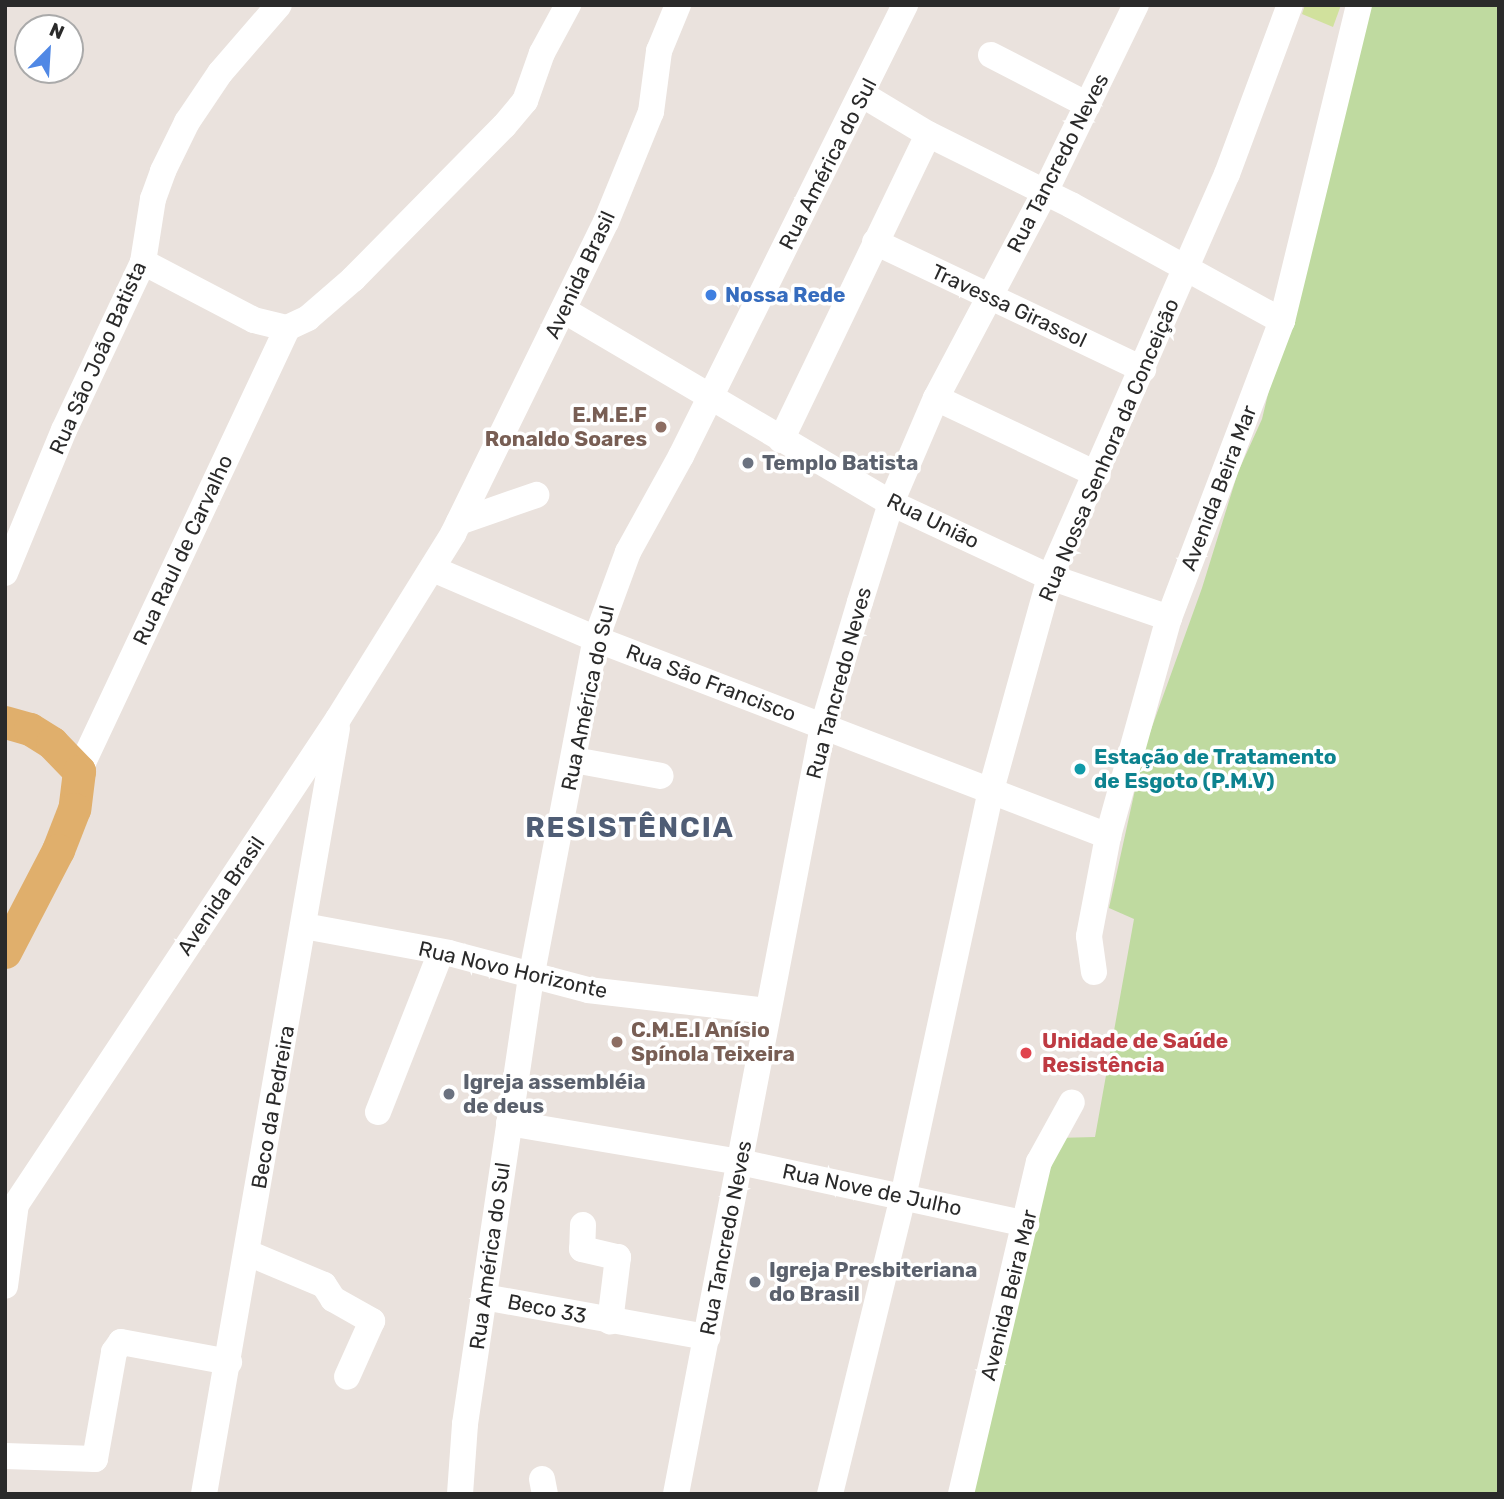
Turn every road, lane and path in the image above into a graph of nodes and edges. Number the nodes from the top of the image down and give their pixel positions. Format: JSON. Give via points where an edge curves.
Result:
{"nodes":[{"id":1,"x":279,"y":5,"type":"edge"},
{"id":2,"x":568,"y":5,"type":"edge"},
{"id":3,"x":678,"y":5,"type":"edge"},
{"id":4,"x":905,"y":5,"type":"edge"},
{"id":5,"x":1136,"y":5,"type":"edge"},
{"id":6,"x":1290,"y":5,"type":"edge"},
{"id":7,"x":1359,"y":5,"type":"edge"},
{"id":8,"x":991,"y":55,"type":"dead end"},
{"id":9,"x":863,"y":95,"type":"junction"},
{"id":10,"x":1088,"y":105,"type":"junction"},
{"id":11,"x":928,"y":134,"type":"junction"},
{"id":12,"x":1045,"y":192,"type":"junction"},
{"id":13,"x":875,"y":242,"type":"junction"},
{"id":14,"x":143,"y":262,"type":"junction"},
{"id":15,"x":1187,"y":269,"type":"junction"},
{"id":16,"x":988,"y":296,"type":"junction"},
{"id":17,"x":565,"y":311,"type":"junction"},
{"id":18,"x":1282,"y":321,"type":"junction"},
{"id":19,"x":287,"y":328,"type":"junction"},
{"id":20,"x":1143,"y":369,"type":"junction"},
{"id":21,"x":710,"y":398,"type":"junction"},
{"id":22,"x":936,"y":398,"type":"junction"},
{"id":23,"x":781,"y":440,"type":"junction"},
{"id":24,"x":1098,"y":475,"type":"junction"},
{"id":25,"x":536,"y":495,"type":"dead end"},
{"id":26,"x":891,"y":503,"type":"junction"},
{"id":27,"x":456,"y":528,"type":"junction"},
{"id":28,"x":433,"y":569,"type":"junction"},
{"id":29,"x":5,"y":573,"type":"edge"},
{"id":30,"x":1050,"y":577,"type":"junction"},
{"id":31,"x":1169,"y":618,"type":"junction"},
{"id":32,"x":596,"y":639,"type":"junction"},
{"id":33,"x":338,"y":719,"type":"junction"},
{"id":34,"x":5,"y":722,"type":"edge"},
{"id":35,"x":822,"y":726,"type":"junction"},
{"id":36,"x":574,"y":760,"type":"junction"},
{"id":37,"x":79,"y":771,"type":"junction"},
{"id":38,"x":661,"y":776,"type":"dead end"},
{"id":39,"x":990,"y":790,"type":"junction"},
{"id":40,"x":1108,"y":836,"type":"junction"},
{"id":41,"x":304,"y":926,"type":"junction"},
{"id":42,"x":5,"y":952,"type":"edge"},
{"id":43,"x":441,"y":952,"type":"junction"},
{"id":44,"x":1094,"y":972,"type":"dead end"},
{"id":45,"x":532,"y":973,"type":"junction"},
{"id":46,"x":765,"y":1011,"type":"junction"},
{"id":47,"x":1072,"y":1102,"type":"dead end"},
{"id":48,"x":378,"y":1112,"type":"dead end"},
{"id":49,"x":509,"y":1123,"type":"junction"},
{"id":50,"x":740,"y":1162,"type":"junction"},
{"id":51,"x":903,"y":1197,"type":"junction"},
{"id":52,"x":10,"y":1213,"type":"edge"},
{"id":53,"x":1027,"y":1224,"type":"junction"},
{"id":54,"x":583,"y":1226,"type":"dead end"},
{"id":55,"x":248,"y":1253,"type":"junction"},
{"id":56,"x":5,"y":1286,"type":"edge"},
{"id":57,"x":484,"y":1297,"type":"junction"},
{"id":58,"x":610,"y":1321,"type":"junction"},
{"id":59,"x":707,"y":1336,"type":"junction"},
{"id":60,"x":229,"y":1362,"type":"junction"},
{"id":61,"x":347,"y":1377,"type":"dead end"},
{"id":62,"x":5,"y":1456,"type":"edge"},
{"id":63,"x":204,"y":1494,"type":"edge"},
{"id":64,"x":460,"y":1494,"type":"edge"},
{"id":65,"x":676,"y":1494,"type":"edge"},
{"id":66,"x":830,"y":1494,"type":"edge"},
{"id":67,"x":961,"y":1494,"type":"edge"}],
"edges":[{"from":1,"to":14,"type":"street","name":"Rua São João Batista","via":[[220,73],[187,122],[153,199]]},
{"from":2,"to":19,"type":"street","via":[[542,53],[524,101],[365,265],[308,318]]},
{"from":3,"to":17,"type":"street","name":"Avenida Brasil","via":[[659,51],[650,112]]},
{"from":4,"to":9,"type":"street","name":"Rua América do Sul"},
{"from":5,"to":10,"type":"street","name":"Rua Tancredo Neves"},
{"from":6,"to":15,"type":"street","name":"Rua Nossa Senhora da Conceição"},
{"from":7,"to":18,"type":"street","name":"Avenida Beira Mar"},
{"from":8,"to":10,"type":"street"},
{"from":9,"to":11,"type":"street"},
{"from":9,"to":21,"type":"street","name":"Rua América do Sul"},
{"from":10,"to":12,"type":"street","name":"Rua Tancredo Neves"},
{"from":11,"to":12,"type":"street"},
{"from":11,"to":13,"type":"street"},
{"from":12,"to":15,"type":"street"},
{"from":12,"to":16,"type":"street","name":"Rua Tancredo Neves"},
{"from":13,"to":16,"type":"street","name":"Travessa Girassol"},
{"from":13,"to":23,"type":"street"},
{"from":14,"to":19,"type":"street","via":[[254,320]]},
{"from":14,"to":29,"type":"street","name":"Rua São João Batista","via":[[69,418]]},
{"from":15,"to":18,"type":"street"},
{"from":15,"to":20,"type":"street","name":"Rua Nossa Senhora da Conceição"},
{"from":16,"to":20,"type":"street","name":"Travessa Girassol"},
{"from":16,"to":22,"type":"street","name":"Rua Tancredo Neves"},
{"from":17,"to":21,"type":"street","name":"Rua União"},
{"from":17,"to":27,"type":"street","name":"Avenida Brasil"},
{"from":18,"to":31,"type":"street","name":"Avenida Beira Mar"},
{"from":19,"to":37,"type":"street","name":"Rua Raul de Carvalho"},
{"from":20,"to":24,"type":"street","name":"Rua Nossa Senhora da Conceição"},
{"from":21,"to":23,"type":"street","name":"Rua União"},
{"from":21,"to":32,"type":"street","name":"Rua América do Sul","via":[[628,552]]},
{"from":22,"to":24,"type":"street"},
{"from":22,"to":26,"type":"street","name":"Rua Tancredo Neves"},
{"from":23,"to":26,"type":"street","name":"Rua União"},
{"from":24,"to":30,"type":"street","name":"Rua Nossa Senhora da Conceição"},
{"from":25,"to":27,"type":"street"},
{"from":26,"to":30,"type":"street","name":"Rua União"},
{"from":26,"to":35,"type":"street","name":"Rua Tancredo Neves"},
{"from":27,"to":28,"type":"street","name":"Avenida Brasil"},
{"from":28,"to":32,"type":"street","name":"Rua São Francisco"},
{"from":28,"to":33,"type":"street","name":"Avenida Brasil"},
{"from":30,"to":31,"type":"street","name":"Rua União"},
{"from":30,"to":39,"type":"street","name":"Rua Nossa Senhora da Conceição"},
{"from":31,"to":40,"type":"street","name":"Avenida Beira Mar"},
{"from":32,"to":35,"type":"street","name":"Rua São Francisco"},
{"from":32,"to":36,"type":"street","name":"Rua América do Sul"},
{"from":33,"to":41,"type":"street","name":"Beco da Pedreira"},
{"from":33,"to":52,"type":"street","name":"Avenida Brasil"},
{"from":34,"to":37,"type":"main road","via":[[30,729],[52,743]]},
{"from":35,"to":39,"type":"street","name":"Rua São Francisco"},
{"from":35,"to":46,"type":"street","name":"Rua Tancredo Neves"},
{"from":36,"to":38,"type":"street"},
{"from":36,"to":45,"type":"street","name":"Rua América do Sul"},
{"from":37,"to":42,"type":"main road","via":[[74,809],[58,850]]},
{"from":39,"to":40,"type":"street","name":"Rua São Francisco"},
{"from":39,"to":51,"type":"street","name":"Rua Nossa Senhora da Conceição"},
{"from":40,"to":44,"type":"street","name":"Avenida Beira Mar","via":[[1090,925]]},
{"from":41,"to":43,"type":"street","name":"Rua Novo Horizonte"},
{"from":41,"to":55,"type":"street","name":"Beco da Pedreira"},
{"from":43,"to":45,"type":"street","name":"Rua Novo Horizonte"},
{"from":43,"to":48,"type":"street"},
{"from":45,"to":46,"type":"street","name":"Rua Novo Horizonte","via":[[588,990]]},
{"from":45,"to":49,"type":"street","name":"Rua América do Sul"},
{"from":46,"to":50,"type":"street","name":"Rua Tancredo Neves"},
{"from":47,"to":53,"type":"street","name":"Avenida Beira Mar","via":[[1040,1162]]},
{"from":49,"to":50,"type":"street","name":"Rua Nove de Julho"},
{"from":49,"to":57,"type":"street","name":"Rua América do Sul"},
{"from":50,"to":51,"type":"street","name":"Rua Nove de Julho"},
{"from":50,"to":59,"type":"street","name":"Rua Tancredo Neves"},
{"from":51,"to":53,"type":"street","name":"Rua Nove de Julho"},
{"from":51,"to":66,"type":"street"},
{"from":52,"to":56,"type":"street"},
{"from":53,"to":67,"type":"street","name":"Avenida Beira Mar"},
{"from":54,"to":58,"type":"street","name":"Beco 33","via":[[582,1249],[618,1257]]},
{"from":55,"to":60,"type":"street","name":"Beco da Pedreira"},
{"from":55,"to":61,"type":"street","via":[[324,1284],[333,1299],[372,1321]]},
{"from":57,"to":58,"type":"street","name":"Beco 33"},
{"from":57,"to":64,"type":"street","name":"Rua América do Sul","via":[[464,1424]]},
{"from":58,"to":59,"type":"street","name":"Beco 33"},
{"from":59,"to":65,"type":"street","name":"Rua Tancredo Neves"},
{"from":60,"to":62,"type":"street","via":[[121,1342],[114,1352],[95,1459]]},
{"from":60,"to":63,"type":"street","name":"Beco da Pedreira"}]}
